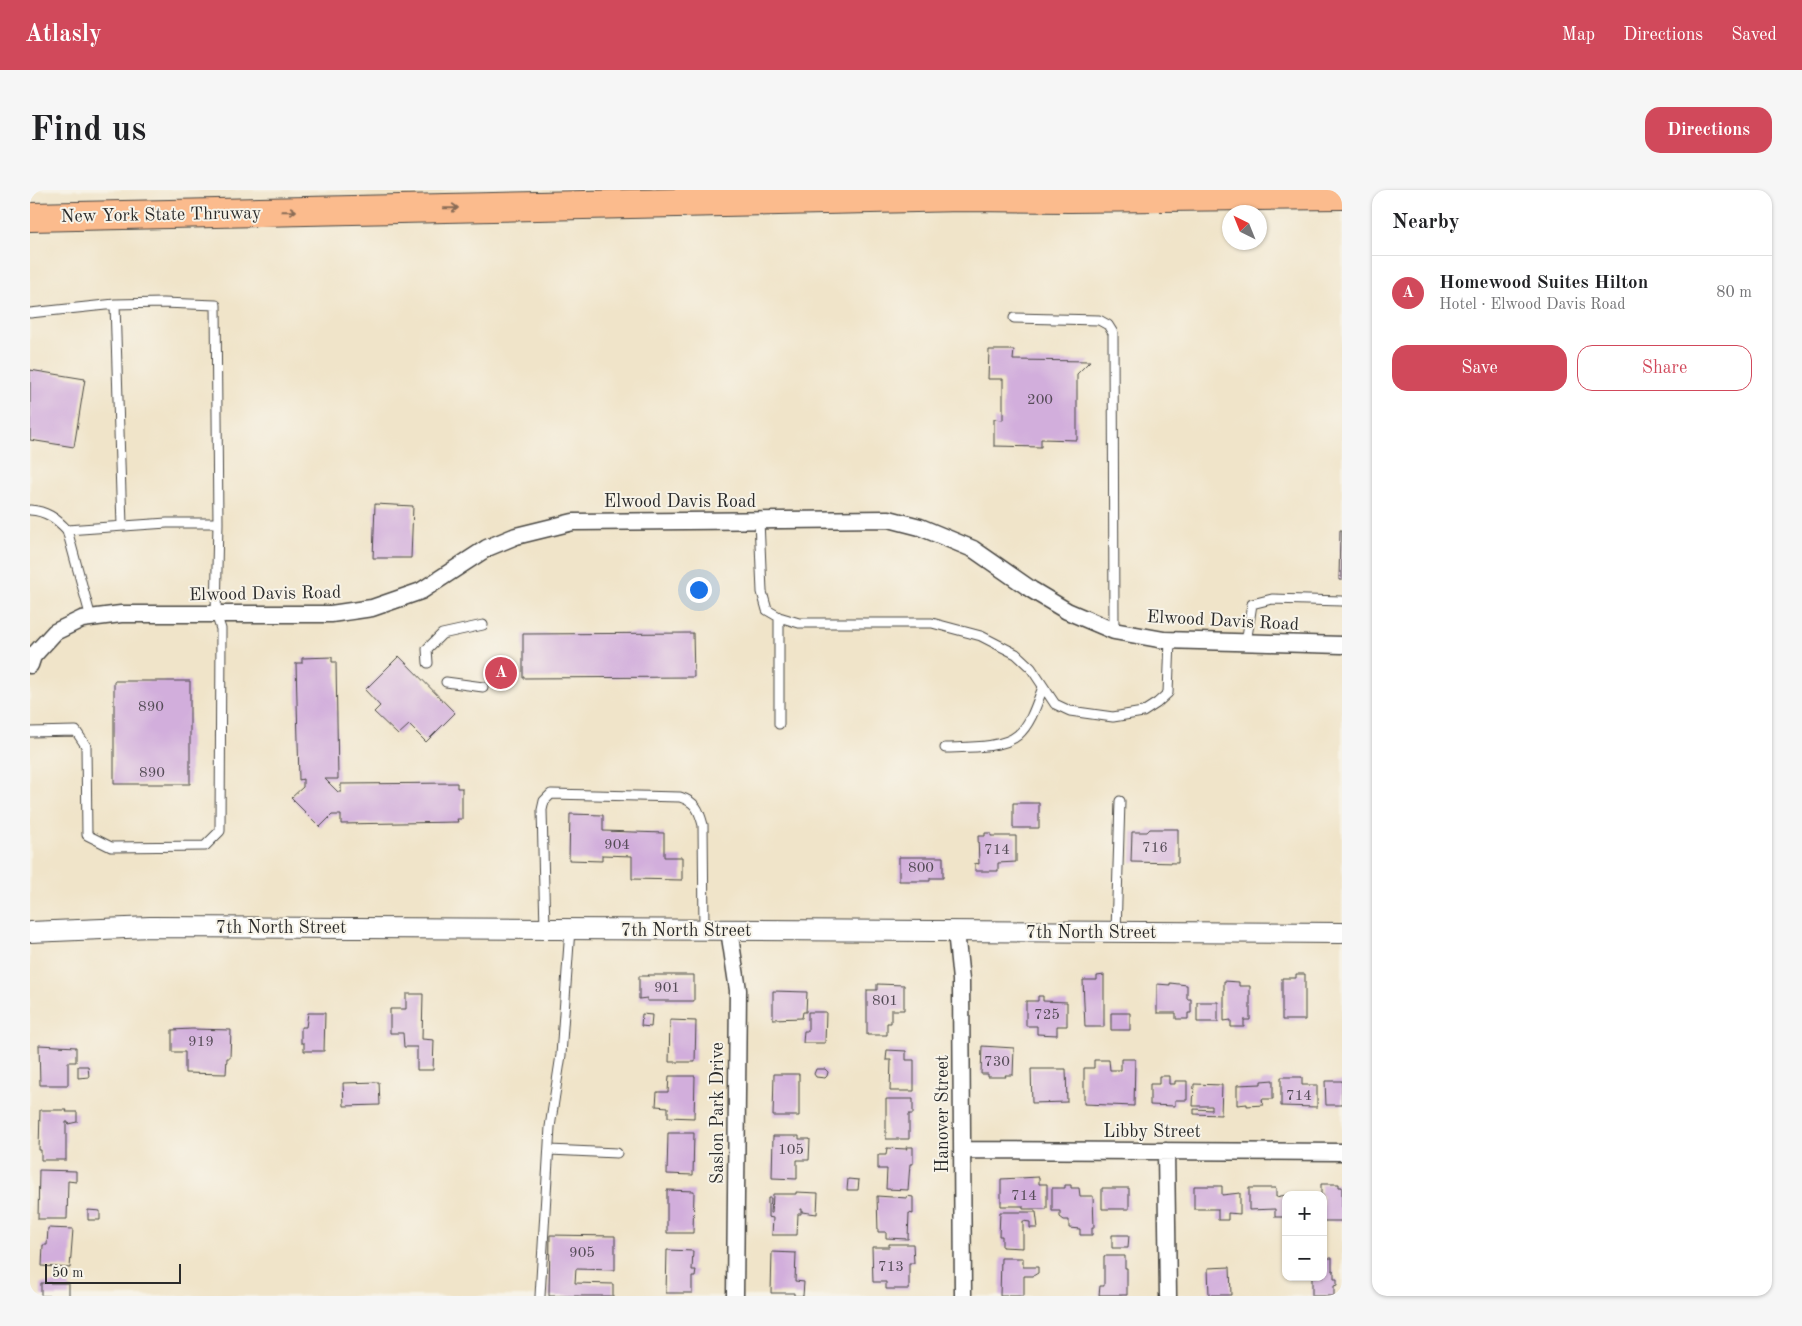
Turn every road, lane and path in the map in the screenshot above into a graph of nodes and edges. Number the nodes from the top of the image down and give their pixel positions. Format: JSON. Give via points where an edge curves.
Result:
{"nodes":[{"id":1,"x":1342,"y":195,"type":"edge"},
{"id":2,"x":73,"y":216,"type":"junction"},
{"id":3,"x":30,"y":217,"type":"edge"},
{"id":4,"x":30,"y":221,"type":"edge"},
{"id":5,"x":115,"y":304,"type":"junction"},
{"id":6,"x":30,"y":314,"type":"edge"},
{"id":7,"x":1014,"y":318,"type":"dead end"},
{"id":8,"x":30,"y":510,"type":"edge"},
{"id":9,"x":758,"y":520,"type":"junction"},
{"id":10,"x":218,"y":523,"type":"junction"},
{"id":11,"x":122,"y":526,"type":"junction"},
{"id":12,"x":67,"y":530,"type":"junction"},
{"id":13,"x":1342,"y":601,"type":"edge"},
{"id":14,"x":216,"y":614,"type":"junction"},
{"id":15,"x":779,"y":617,"type":"junction"},
{"id":16,"x":91,"y":618,"type":"junction"},
{"id":17,"x":483,"y":625,"type":"dead end"},
{"id":18,"x":1114,"y":631,"type":"junction"},
{"id":19,"x":1170,"y":640,"type":"junction"},
{"id":20,"x":1246,"y":643,"type":"junction"},
{"id":21,"x":1342,"y":645,"type":"edge"},
{"id":22,"x":428,"y":663,"type":"dead end"},
{"id":23,"x":30,"y":665,"type":"edge"},
{"id":24,"x":446,"y":682,"type":"dead end"},
{"id":25,"x":483,"y":687,"type":"dead end"},
{"id":26,"x":1044,"y":688,"type":"junction"},
{"id":27,"x":779,"y":724,"type":"dead end"},
{"id":28,"x":30,"y":732,"type":"edge"},
{"id":29,"x":945,"y":748,"type":"dead end"},
{"id":30,"x":1120,"y":802,"type":"dead end"},
{"id":31,"x":545,"y":929,"type":"junction"},
{"id":32,"x":570,"y":929,"type":"junction"},
{"id":33,"x":704,"y":930,"type":"junction"},
{"id":34,"x":729,"y":930,"type":"junction"},
{"id":35,"x":956,"y":931,"type":"junction"},
{"id":36,"x":30,"y":932,"type":"edge"},
{"id":37,"x":1116,"y":932,"type":"junction"},
{"id":38,"x":1342,"y":933,"type":"edge"},
{"id":39,"x":549,"y":1150,"type":"junction"},
{"id":40,"x":963,"y":1150,"type":"junction"},
{"id":41,"x":1166,"y":1151,"type":"junction"},
{"id":42,"x":1342,"y":1152,"type":"edge"},
{"id":43,"x":617,"y":1153,"type":"dead end"},
{"id":44,"x":540,"y":1296,"type":"edge"},
{"id":45,"x":735,"y":1296,"type":"edge"},
{"id":46,"x":963,"y":1296,"type":"edge"},
{"id":47,"x":1168,"y":1296,"type":"edge"}],
"edges":[{"from":2,"to":1,"type":"highway","name":"New York State Thruway","one_way":true,"via":[[962,197]]},
{"from":2,"to":3,"type":"highway","name":"New York State Thruway"},
{"from":2,"to":4,"type":"highway"},
{"from":5,"to":6,"type":"lane"},
{"from":5,"to":10,"type":"lane","via":[[216,305]]},
{"from":5,"to":11,"type":"lane"},
{"from":7,"to":18,"type":"lane","via":[[1100,320],[1112,333]]},
{"from":8,"to":12,"type":"lane","via":[[42,511],[57,519]]},
{"from":9,"to":14,"type":"street","name":"Elwood Davis Road","via":[[573,522],[516,536],[487,548],[421,591],[372,608],[331,614]]},
{"from":9,"to":15,"type":"lane","via":[[762,592],[767,610]]},
{"from":9,"to":18,"type":"street","name":"Elwood Davis Road","via":[[889,519],[920,527],[973,549],[1067,611]]},
{"from":10,"to":11,"type":"lane"},
{"from":10,"to":14,"type":"lane"},
{"from":11,"to":12,"type":"lane"},
{"from":12,"to":16,"type":"lane"},
{"from":13,"to":20,"type":"lane","via":[[1272,599],[1252,604]]},
{"from":14,"to":16,"type":"street","name":"Elwood Davis Road","via":[[121,614]]},
{"from":14,"to":28,"type":"lane","via":[[221,629],[220,831],[204,846],[111,847],[86,835],[86,746],[76,732]]},
{"from":15,"to":26,"type":"lane","via":[[799,623],[932,623],[948,627],[981,636],[1016,654]]},
{"from":15,"to":27,"type":"lane"},
{"from":16,"to":23,"type":"street","name":"Elwood Davis Road","via":[[56,632],[33,656]]},
{"from":17,"to":22,"type":"lane","via":[[442,634],[427,649]]},
{"from":18,"to":19,"type":"street","name":"Elwood Davis Road"},
{"from":19,"to":20,"type":"street","name":"Elwood Davis Road"},
{"from":19,"to":26,"type":"lane","via":[[1168,693],[1143,712],[1113,717],[1070,711],[1055,704]]},
{"from":20,"to":21,"type":"street","name":"Elwood Davis Road"},
{"from":24,"to":25,"type":"lane"},
{"from":26,"to":29,"type":"lane","via":[[1028,721],[1010,740],[990,745]]},
{"from":30,"to":37,"type":"lane"},
{"from":31,"to":32,"type":"street","name":"7th North Street"},
{"from":31,"to":33,"type":"lane","via":[[542,810],[544,801],[551,794],[680,797],[695,805],[703,825]]},
{"from":31,"to":36,"type":"street","name":"7th North Street","via":[[150,926]]},
{"from":32,"to":33,"type":"street","name":"7th North Street"},
{"from":32,"to":39,"type":"lane","via":[[561,1055]]},
{"from":33,"to":34,"type":"street","name":"7th North Street"},
{"from":34,"to":35,"type":"street","name":"7th North Street"},
{"from":34,"to":45,"type":"street","name":"Saslon Park Drive","via":[[738,990]]},
{"from":35,"to":37,"type":"street","name":"7th North Street"},
{"from":35,"to":40,"type":"street","name":"Hanover Street","via":[[961,980]]},
{"from":37,"to":38,"type":"street","name":"7th North Street"},
{"from":39,"to":43,"type":"lane"},
{"from":39,"to":44,"type":"lane"},
{"from":40,"to":41,"type":"street","name":"Libby Street"},
{"from":40,"to":46,"type":"street","name":"Hanover Street"},
{"from":41,"to":42,"type":"street","name":"Libby Street"},
{"from":41,"to":47,"type":"street"}]}
